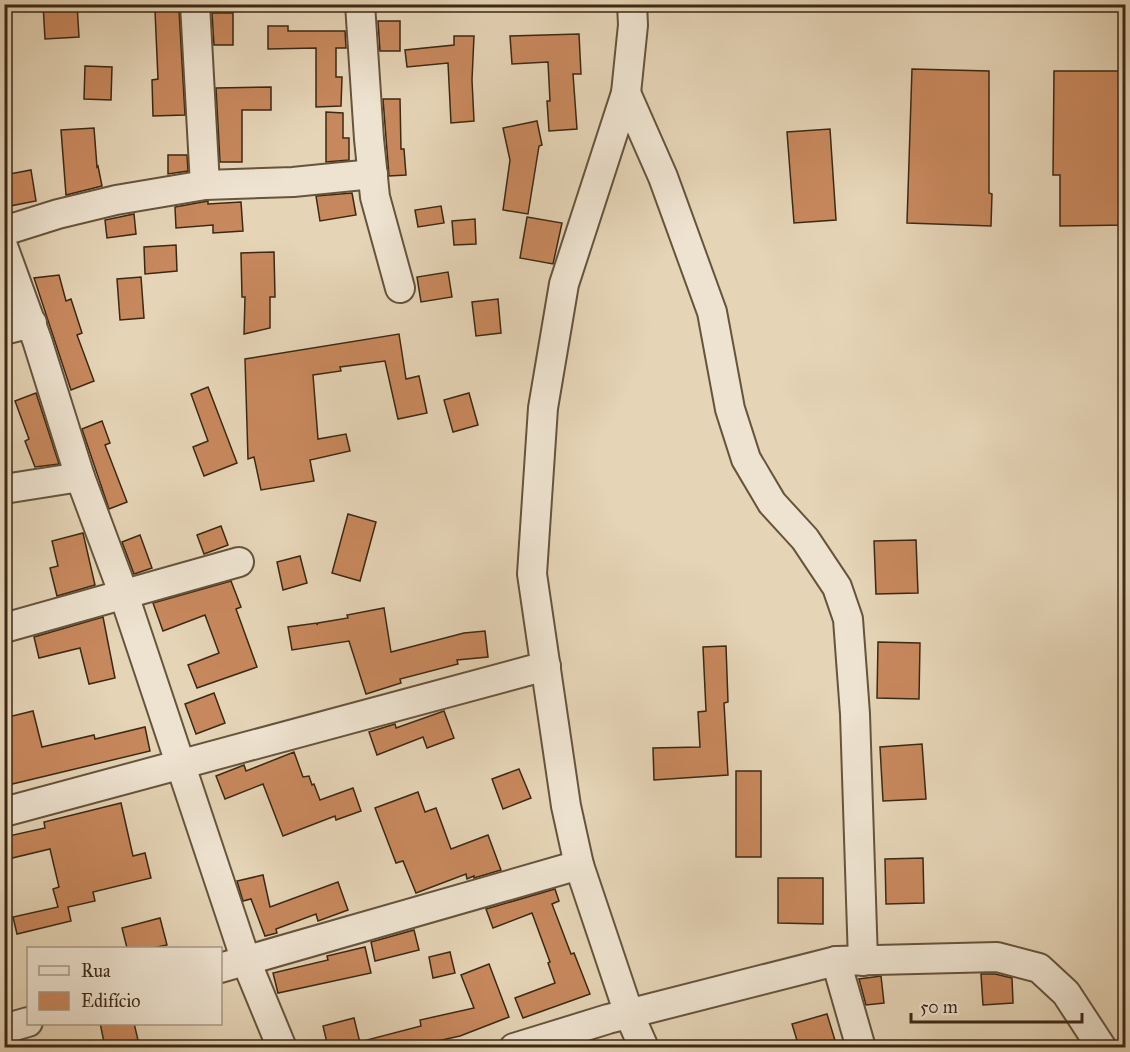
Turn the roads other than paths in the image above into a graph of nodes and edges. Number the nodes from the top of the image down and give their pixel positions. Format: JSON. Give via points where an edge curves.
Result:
{"nodes":[{"id":1,"x":195,"y":4,"type":"edge"},
{"id":2,"x":360,"y":4,"type":"edge"},
{"id":3,"x":632,"y":4,"type":"edge"},
{"id":4,"x":626,"y":93,"type":"junction"},
{"id":5,"x":373,"y":174,"type":"junction"},
{"id":6,"x":205,"y":185,"type":"junction"},
{"id":7,"x":4,"y":231,"type":"edge"},
{"id":8,"x":4,"y":249,"type":"edge"},
{"id":9,"x":400,"y":288,"type":"dead end"},
{"id":10,"x":32,"y":323,"type":"junction"},
{"id":11,"x":4,"y":330,"type":"edge"},
{"id":12,"x":80,"y":477,"type":"junction"},
{"id":13,"x":4,"y":489,"type":"edge"},
{"id":14,"x":239,"y":562,"type":"dead end"},
{"id":15,"x":124,"y":595,"type":"junction"},
{"id":16,"x":4,"y":628,"type":"edge"},
{"id":17,"x":546,"y":666,"type":"junction"},
{"id":18,"x":180,"y":764,"type":"junction"},
{"id":19,"x":4,"y":812,"type":"edge"},
{"id":20,"x":579,"y":865,"type":"junction"},
{"id":21,"x":850,"y":961,"type":"junction"},
{"id":22,"x":233,"y":964,"type":"edge"},
{"id":23,"x":629,"y":1014,"type":"junction"},
{"id":24,"x":27,"y":1022,"type":"edge"},
{"id":25,"x":4,"y":1029,"type":"edge"},
{"id":26,"x":282,"y":1047,"type":"edge"},
{"id":27,"x":514,"y":1047,"type":"edge"},
{"id":28,"x":644,"y":1047,"type":"edge"},
{"id":29,"x":861,"y":1047,"type":"edge"},
{"id":30,"x":1102,"y":1047,"type":"edge"}],
"edges":[{"from":1,"to":6,"type":"street"},
{"from":2,"to":5,"type":"street"},
{"from":3,"to":4,"type":"street"},
{"from":4,"to":17,"type":"street","via":[[564,284],[543,408],[532,574]]},
{"from":4,"to":21,"type":"street","via":[[663,177],[712,312],[730,409],[747,459],[772,503],[805,539],[837,587],[848,619],[855,714]]},
{"from":5,"to":6,"type":"street"},
{"from":5,"to":9,"type":"street","via":[[375,197]]},
{"from":6,"to":7,"type":"street","via":[[116,200]]},
{"from":8,"to":10,"type":"street"},
{"from":10,"to":11,"type":"street"},
{"from":10,"to":12,"type":"street"},
{"from":12,"to":13,"type":"street"},
{"from":12,"to":15,"type":"street"},
{"from":14,"to":15,"type":"street"},
{"from":15,"to":16,"type":"street"},
{"from":15,"to":18,"type":"street"},
{"from":17,"to":18,"type":"street"},
{"from":17,"to":20,"type":"street","via":[[566,806]]},
{"from":18,"to":19,"type":"street"},
{"from":18,"to":22,"type":"street"},
{"from":20,"to":22,"type":"street"},
{"from":20,"to":23,"type":"street"},
{"from":21,"to":23,"type":"street"},
{"from":21,"to":29,"type":"street"},
{"from":21,"to":30,"type":"street","via":[[997,957],[1039,968],[1066,993]]},
{"from":22,"to":26,"type":"street"},
{"from":23,"to":27,"type":"street"},
{"from":23,"to":28,"type":"street"},
{"from":24,"to":25,"type":"street"}]}
